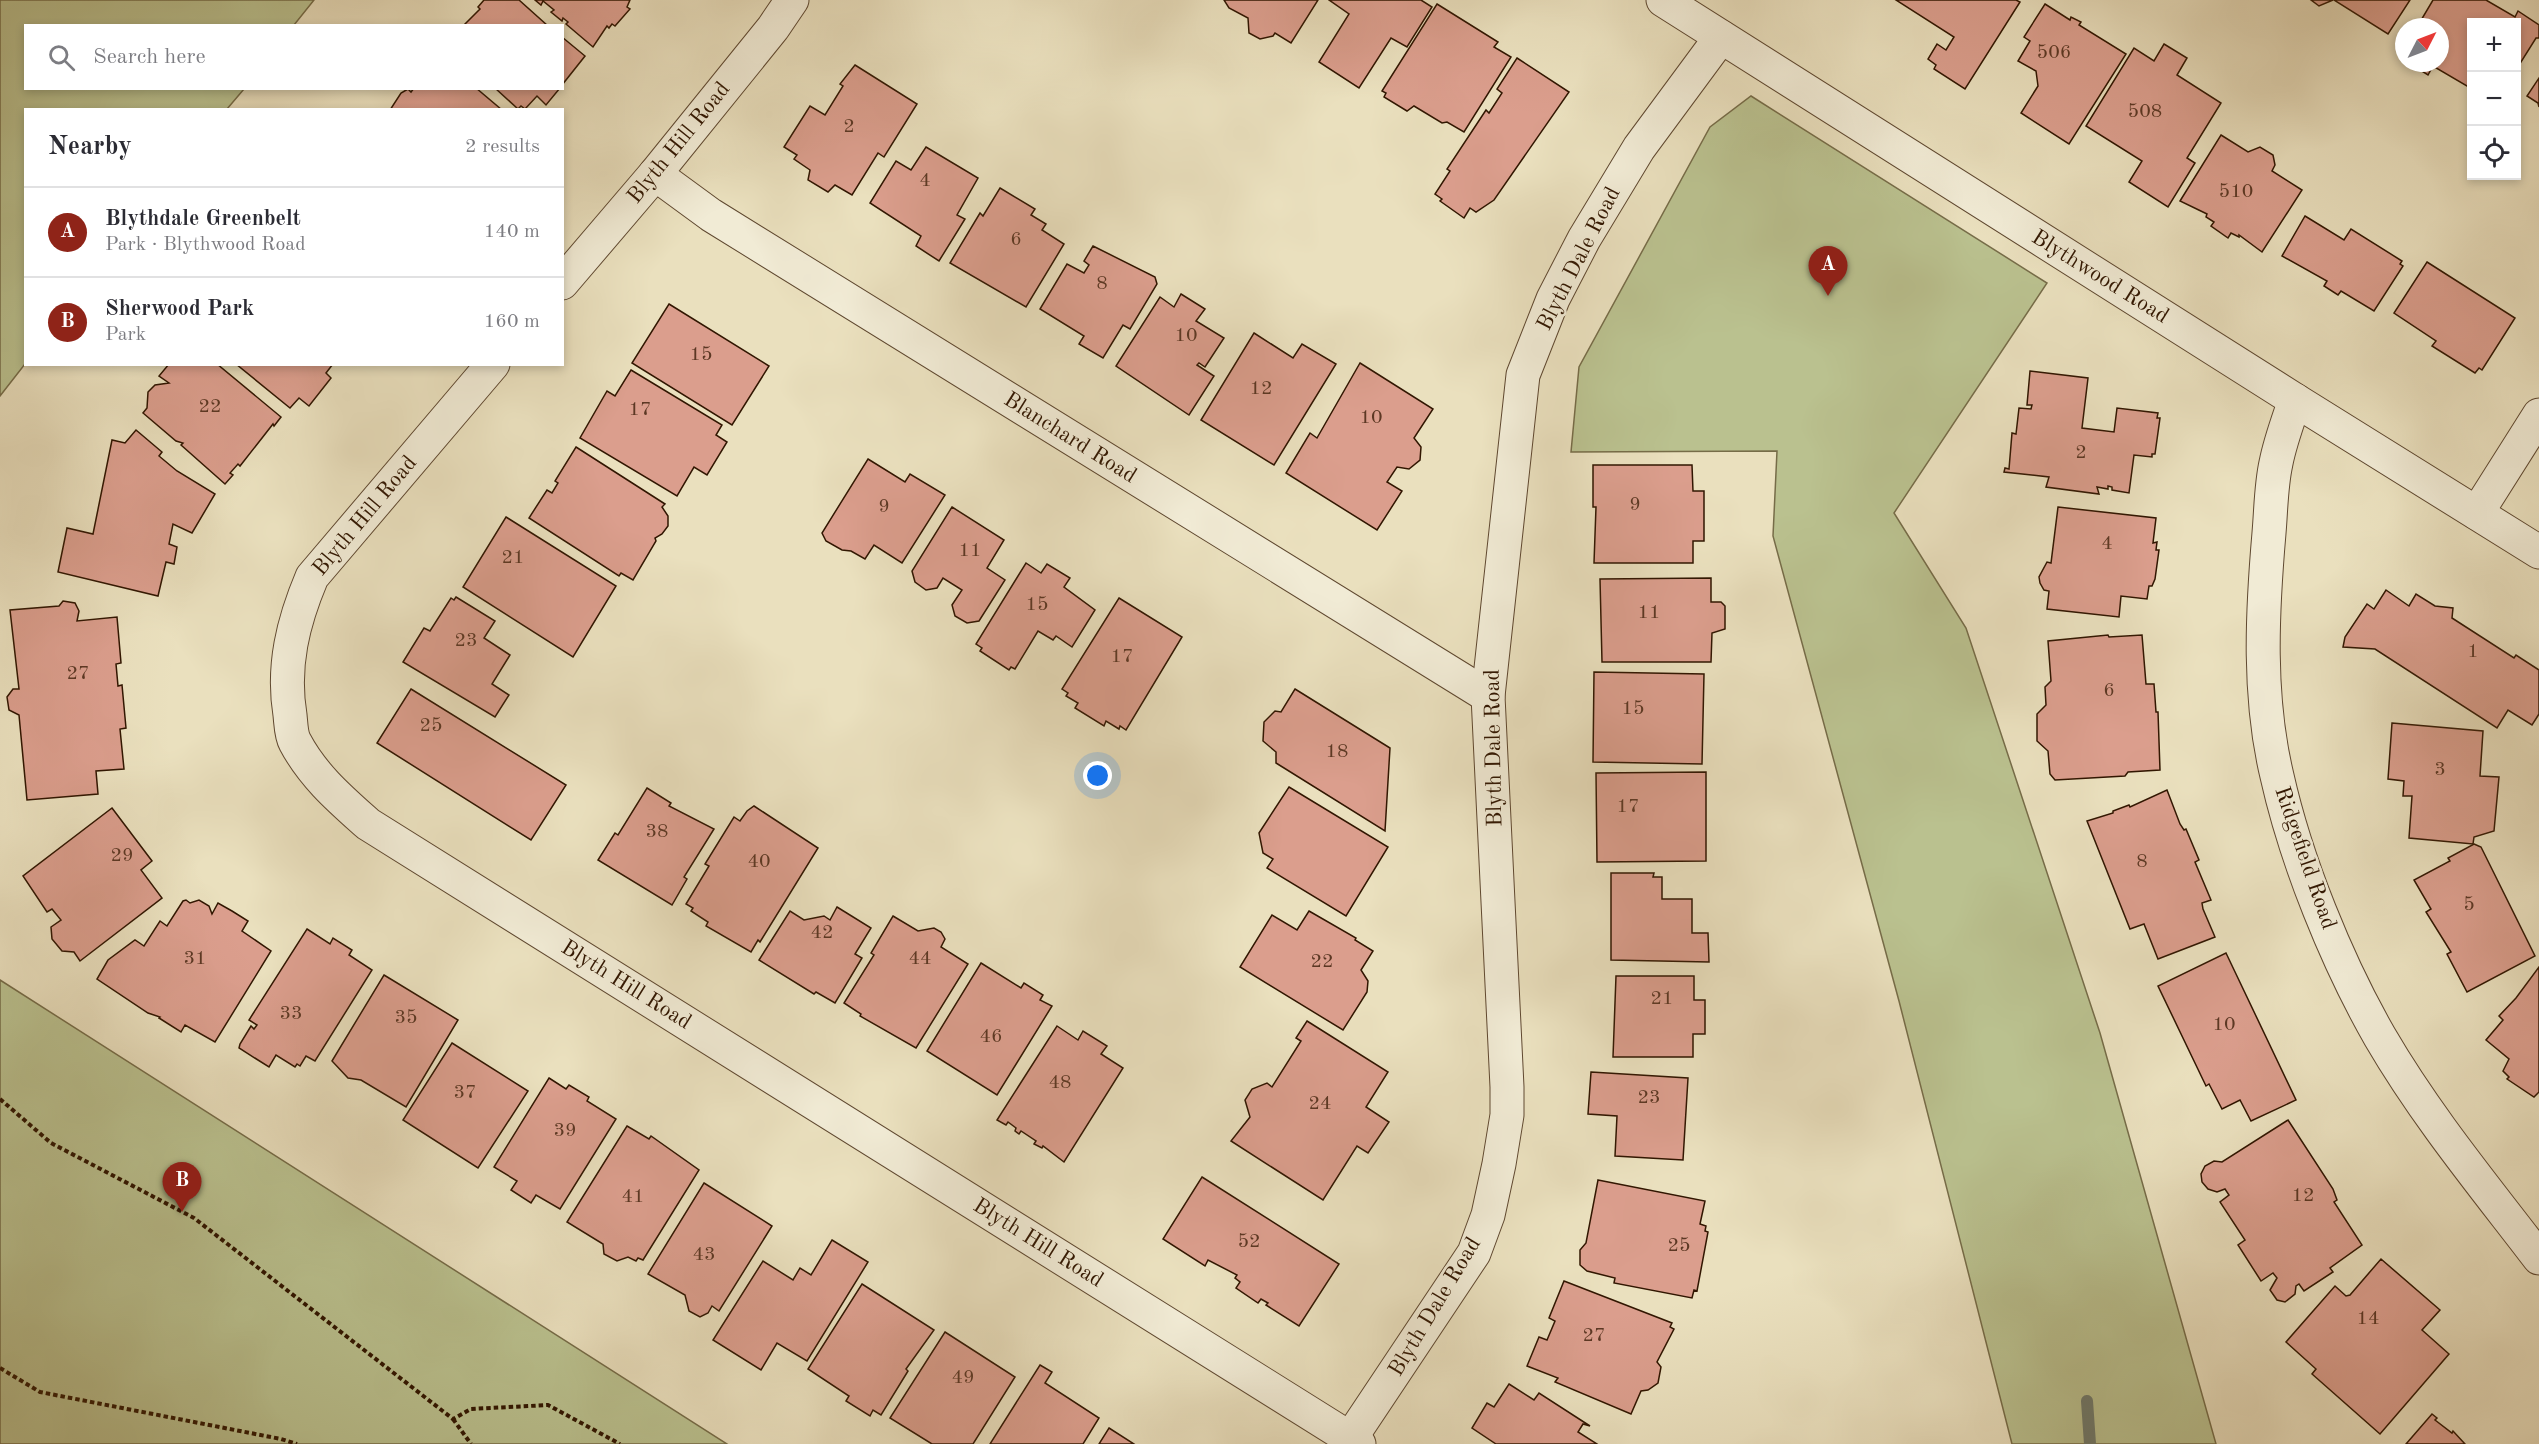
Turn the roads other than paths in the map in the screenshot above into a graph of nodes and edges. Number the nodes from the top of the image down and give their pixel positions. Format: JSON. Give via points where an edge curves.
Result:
{"nodes":[{"id":1,"x":792,"y":0,"type":"edge"},
{"id":2,"x":1663,"y":0,"type":"edge"},
{"id":3,"x":1721,"y":37,"type":"junction"},
{"id":4,"x":655,"y":174,"type":"junction"},
{"id":5,"x":564,"y":281,"type":"edge"},
{"id":6,"x":491,"y":366,"type":"edge"},
{"id":7,"x":2295,"y":400,"type":"junction"},
{"id":8,"x":2539,"y":415,"type":"edge"},
{"id":9,"x":2477,"y":513,"type":"junction"},
{"id":10,"x":2539,"y":552,"type":"edge"},
{"id":11,"x":1488,"y":696,"type":"junction"},
{"id":12,"x":2539,"y":1258,"type":"edge"},
{"id":13,"x":1354,"y":1441,"type":"edge"}],
"edges":[{"from":1,"to":4,"type":"street","name":"Blyth Hill Road"},
{"from":2,"to":3,"type":"street","name":"Blythwood Road"},
{"from":3,"to":7,"type":"street","name":"Blythwood Road"},
{"from":3,"to":11,"type":"street","name":"Blyth Dale Road","via":[[1639,148],[1584,239],[1553,299],[1523,375]]},
{"from":4,"to":5,"type":"street","name":"Blyth Hill Road"},
{"from":4,"to":11,"type":"street","name":"Blanchard Road","via":[[711,215]]},
{"from":6,"to":13,"type":"street","name":"Blyth Hill Road","via":[[312,577],[296,614],[287,685],[294,740],[325,786],[368,824]]},
{"from":7,"to":9,"type":"street","name":"Blythwood Road"},
{"from":7,"to":12,"type":"street","name":"Ridgefield Road","via":[[2275,465],[2263,597],[2264,675],[2276,775],[2296,843],[2347,972],[2380,1037],[2456,1149]]},
{"from":8,"to":9,"type":"street"},
{"from":9,"to":10,"type":"street","name":"Blythwood Road"},
{"from":11,"to":13,"type":"street","name":"Blyth Dale Road","via":[[1507,1087],[1499,1164],[1488,1215],[1474,1253]]}]}
